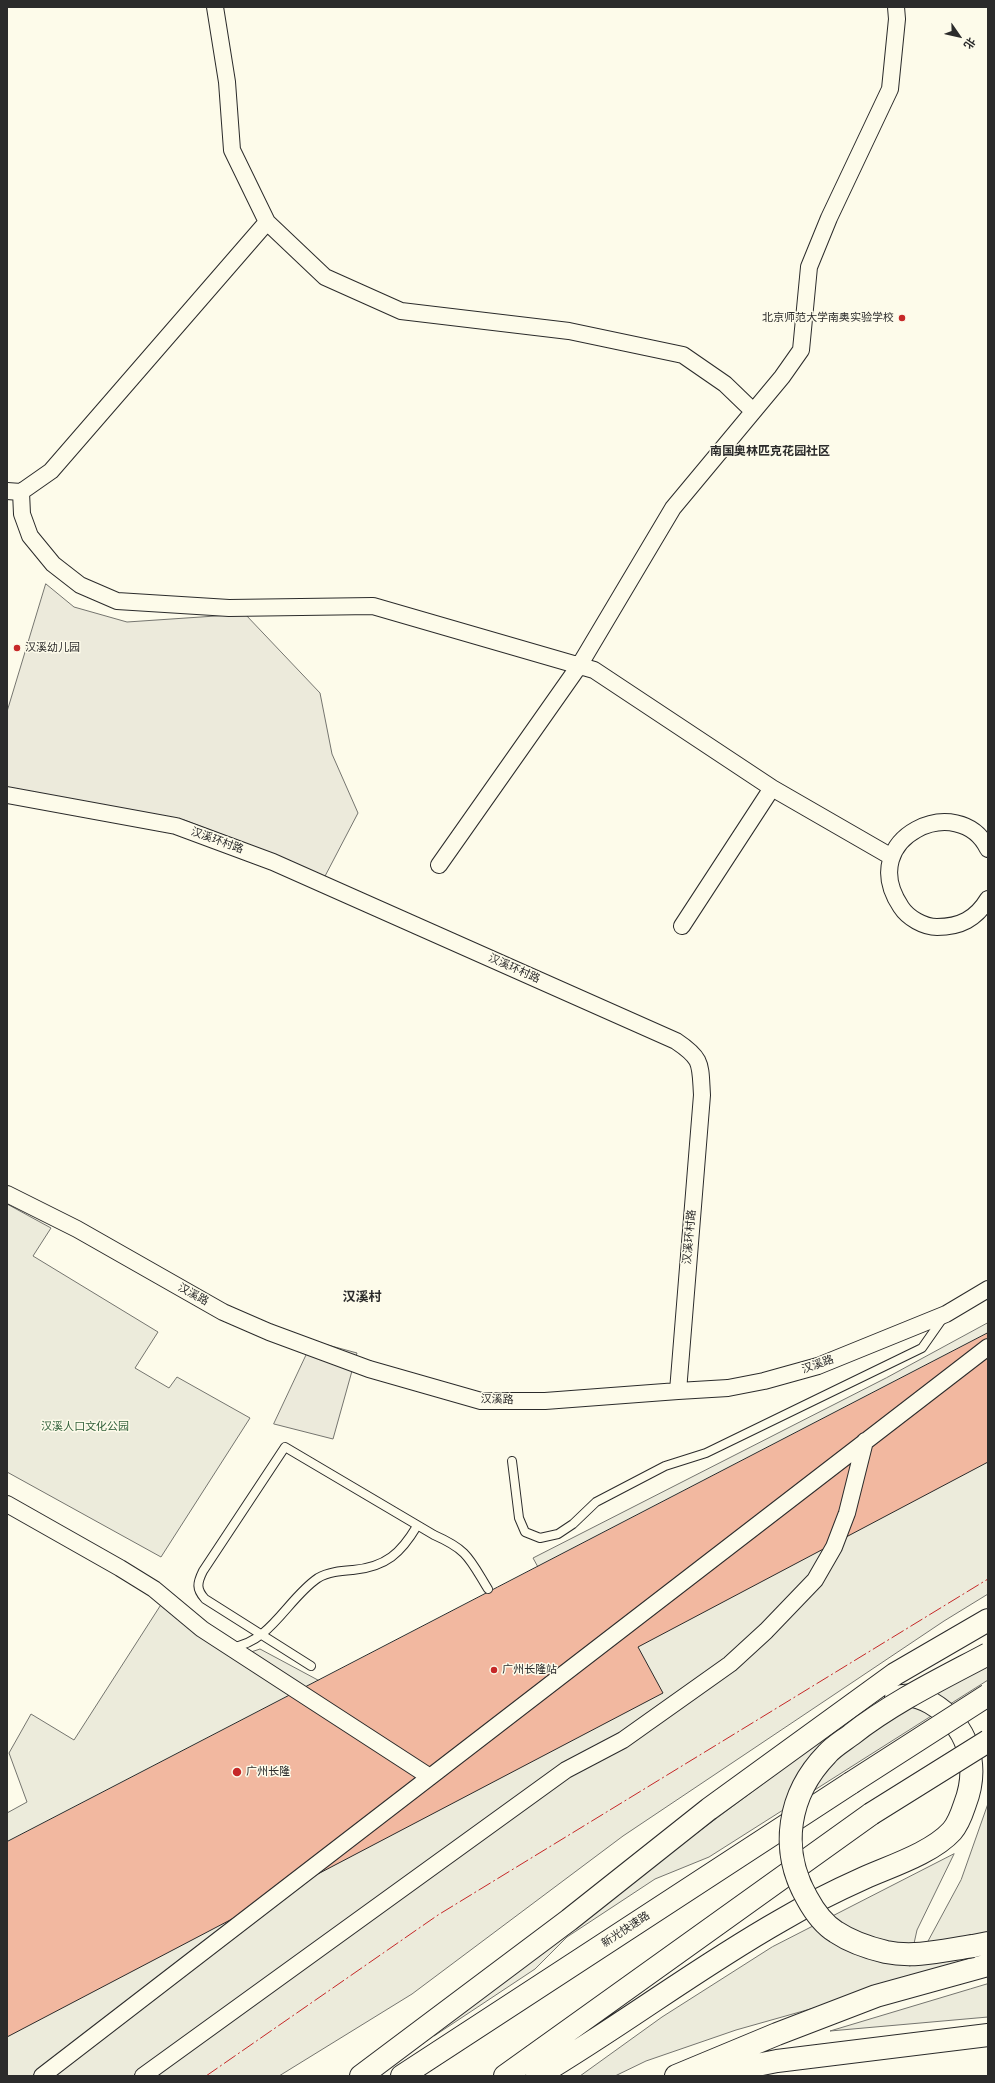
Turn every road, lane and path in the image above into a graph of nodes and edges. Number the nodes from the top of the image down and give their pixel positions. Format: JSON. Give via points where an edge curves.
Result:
{"nodes":[{"id":1,"x":215,"y":7,"type":"edge"},
{"id":2,"x":896,"y":7,"type":"edge"},
{"id":3,"x":267,"y":222,"type":"junction"},
{"id":4,"x":753,"y":411,"type":"junction"},
{"id":5,"x":14,"y":492,"type":"edge"},
{"id":6,"x":579,"y":666,"type":"junction"},
{"id":7,"x":772,"y":788,"type":"junction"},
{"id":8,"x":7,"y":795,"type":"edge"},
{"id":9,"x":988,"y":849,"type":"edge"},
{"id":10,"x":890,"y":856,"type":"junction"},
{"id":11,"x":439,"y":865,"type":"dead end"},
{"id":12,"x":988,"y":899,"type":"edge"},
{"id":13,"x":682,"y":926,"type":"dead end"},
{"id":14,"x":7,"y":1194,"type":"edge"},
{"id":15,"x":988,"y":1288,"type":"edge"},
{"id":16,"x":946,"y":1314,"type":"junction"},
{"id":17,"x":988,"y":1347,"type":"edge"},
{"id":18,"x":678,"y":1391,"type":"junction"},
{"id":19,"x":866,"y":1441,"type":"junction"},
{"id":20,"x":512,"y":1462,"type":"dead end"},
{"id":21,"x":7,"y":1504,"type":"edge"},
{"id":22,"x":417,"y":1526,"type":"junction"},
{"id":23,"x":488,"y":1589,"type":"dead end"},
{"id":24,"x":988,"y":1620,"type":"edge"},
{"id":25,"x":261,"y":1635,"type":"junction"},
{"id":26,"x":230,"y":1647,"type":"junction"},
{"id":27,"x":988,"y":1654,"type":"edge"},
{"id":28,"x":311,"y":1666,"type":"dead end"},
{"id":29,"x":988,"y":1695,"type":"edge"},
{"id":30,"x":810,"y":1737,"type":"junction"},
{"id":31,"x":988,"y":1741,"type":"edge"},
{"id":32,"x":430,"y":1777,"type":"junction"},
{"id":33,"x":981,"y":1945,"type":"edge"},
{"id":34,"x":988,"y":1965,"type":"edge"},
{"id":35,"x":988,"y":2035,"type":"edge"},
{"id":36,"x":42,"y":2076,"type":"edge"},
{"id":37,"x":143,"y":2076,"type":"edge"},
{"id":38,"x":361,"y":2076,"type":"edge"},
{"id":39,"x":402,"y":2076,"type":"edge"},
{"id":40,"x":505,"y":2076,"type":"edge"},
{"id":41,"x":537,"y":2076,"type":"edge"},
{"id":42,"x":676,"y":2076,"type":"edge"},
{"id":43,"x":702,"y":2076,"type":"edge"}],
"edges":[{"from":1,"to":3,"type":"street","via":[[227,82],[232,150]]},
{"from":2,"to":4,"type":"street","via":[[890,89],[829,218],[809,267],[800,350],[782,377]]},
{"from":3,"to":4,"type":"street","via":[[324,277],[401,311],[569,331],[683,354],[725,384]]},
{"from":3,"to":5,"type":"street","via":[[51,471]]},
{"from":4,"to":6,"type":"street","via":[[673,508]]},
{"from":5,"to":6,"type":"street","via":[[30,536],[53,564],[80,585],[118,600],[229,608],[373,606]]},
{"from":6,"to":7,"type":"street","via":[[594,670]]},
{"from":6,"to":11,"type":"street"},
{"from":7,"to":10,"type":"street"},
{"from":7,"to":13,"type":"street"},
{"from":8,"to":18,"type":"street","name":"汉溪环村路","via":[[176,826],[250,853],[676,1041],[693,1053],[700,1067],[702,1095]]},
{"from":9,"to":10,"type":"street","via":[[974,832],[958,824],[941,822],[924,825],[909,834]]},
{"from":10,"to":12,"type":"street","via":[[890,880],[894,897],[904,911],[918,922],[935,927],[952,926],[969,920],[982,909]]},
{"from":14,"to":18,"type":"street","name":"汉溪路","via":[[77,1229],[223,1312],[369,1369],[481,1401],[545,1400]]},
{"from":15,"to":16,"type":"street","name":"汉溪路"},
{"from":16,"to":18,"type":"street","name":"汉溪路","via":[[818,1366],[728,1388]]},
{"from":16,"to":20,"type":"lane","via":[[922,1348],[706,1453],[665,1466],[596,1502],[573,1524],[558,1534],[540,1538],[525,1532],[519,1518]]},
{"from":17,"to":19,"type":"street"},
{"from":19,"to":32,"type":"street"},
{"from":19,"to":37,"type":"street","via":[[847,1513],[834,1547],[815,1580],[730,1664],[623,1740],[566,1770]]},
{"from":21,"to":26,"type":"street","via":[[154,1589],[202,1629]]},
{"from":22,"to":23,"type":"lane","via":[[455,1544],[466,1554]]},
{"from":22,"to":25,"type":"lane","via":[[406,1544],[393,1557],[364,1569],[323,1575],[311,1583]]},
{"from":22,"to":25,"type":"lane","via":[[285,1447],[197,1583],[198,1592],[205,1599]]},
{"from":24,"to":30,"type":"highway","via":[[895,1674]]},
{"from":25,"to":26,"type":"lane","via":[[243,1646]]},
{"from":25,"to":28,"type":"lane"},
{"from":26,"to":32,"type":"street"},
{"from":27,"to":33,"type":"highway","bridge":true,"via":[[903,1699],[873,1718],[827,1754],[804,1785],[797,1802],[789,1841],[790,1857],[802,1890],[814,1910],[836,1932],[863,1945],[901,1954],[920,1954]]},
{"from":29,"to":39,"type":"highway","name":"新光快速路","bridge":true},
{"from":30,"to":38,"type":"highway","via":[[709,1809],[569,1920]]},
{"from":30,"to":41,"type":"highway","via":[[901,1696],[927,1700],[955,1722],[963,1736],[971,1761],[972,1780],[960,1819],[952,1831],[938,1842],[913,1857],[834,1892],[779,1921]]},
{"from":31,"to":40,"type":"highway","bridge":true,"via":[[871,1814]]},
{"from":32,"to":36,"type":"street"},
{"from":34,"to":42,"type":"highway","via":[[876,1996]]},
{"from":35,"to":43,"type":"highway","via":[[777,2061]]}]}
